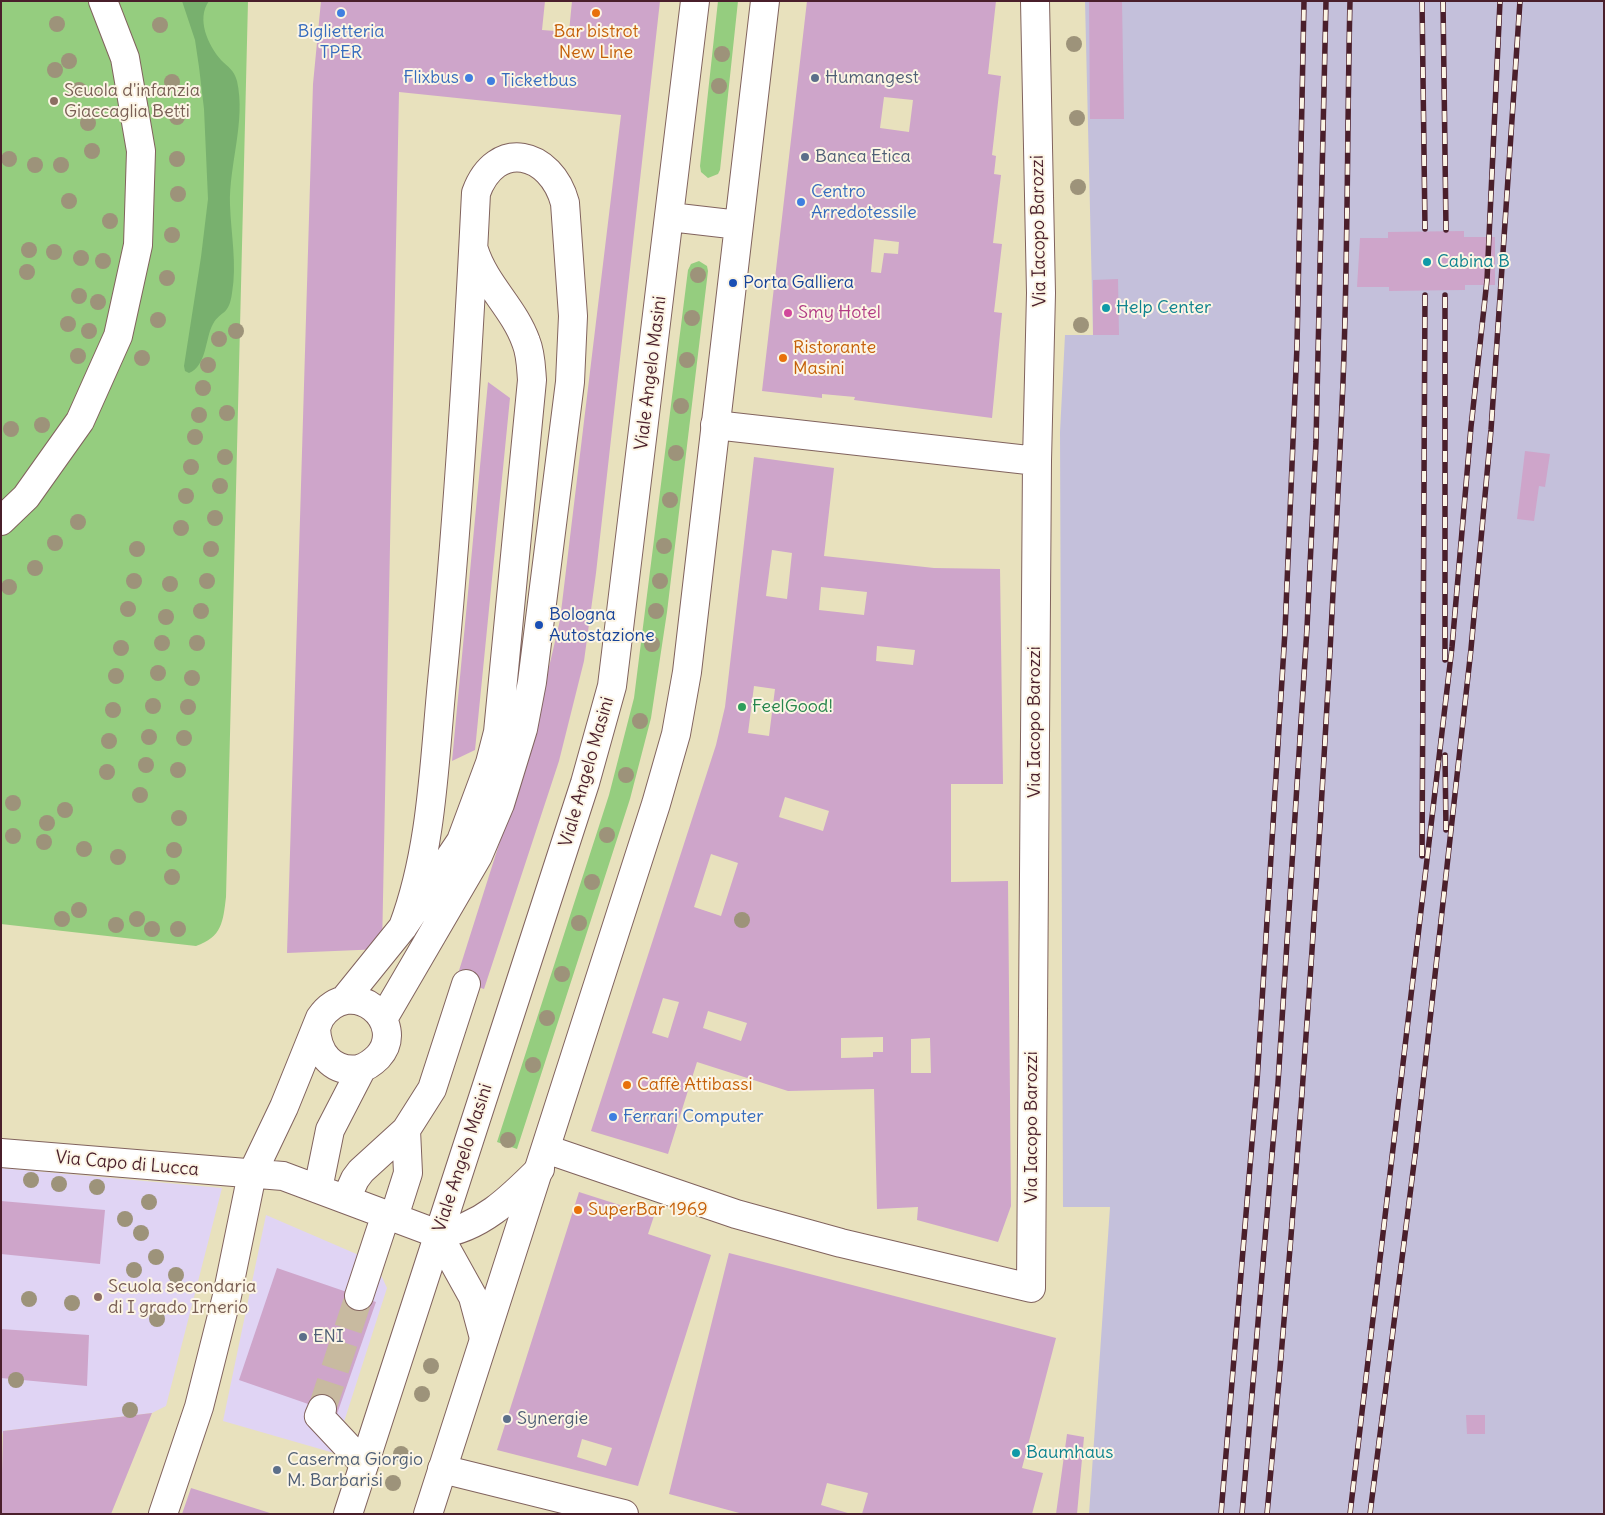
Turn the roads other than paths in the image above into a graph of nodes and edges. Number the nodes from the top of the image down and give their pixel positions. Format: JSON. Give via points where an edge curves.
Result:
{"nodes":[{"id":1,"x":103,"y":1,"type":"edge"},
{"id":2,"x":695,"y":1,"type":"edge"},
{"id":3,"x":765,"y":1,"type":"edge"},
{"id":4,"x":1035,"y":1,"type":"edge"},
{"id":5,"x":670,"y":217,"type":"junction"},
{"id":6,"x":739,"y":225,"type":"junction"},
{"id":7,"x":473,"y":246,"type":"junction"},
{"id":8,"x":715,"y":424,"type":"junction"},
{"id":9,"x":1037,"y":461,"type":"junction"},
{"id":10,"x":1,"y":521,"type":"edge"},
{"id":11,"x":403,"y":927,"type":"junction"},
{"id":12,"x":466,"y":984,"type":"dead end"},
{"id":13,"x":344,"y":1000,"type":"junction"},
{"id":14,"x":383,"y":1019,"type":"junction"},
{"id":15,"x":316,"y":1028,"type":"junction"},
{"id":16,"x":362,"y":1068,"type":"junction"},
{"id":17,"x":406,"y":1130,"type":"junction"},
{"id":18,"x":1,"y":1153,"type":"edge"},
{"id":19,"x":543,"y":1159,"type":"junction"},
{"id":20,"x":252,"y":1174,"type":"junction"},
{"id":21,"x":318,"y":1189,"type":"junction"},
{"id":22,"x":346,"y":1199,"type":"junction"},
{"id":23,"x":390,"y":1216,"type":"junction"},
{"id":24,"x":438,"y":1234,"type":"junction"},
{"id":25,"x":359,"y":1296,"type":"tunnel mouth"},
{"id":26,"x":484,"y":1338,"type":"junction"},
{"id":27,"x":322,"y":1409,"type":"tunnel mouth"},
{"id":28,"x":364,"y":1464,"type":"junction"},
{"id":29,"x":442,"y":1469,"type":"junction"},
{"id":30,"x":163,"y":1514,"type":"edge"},
{"id":31,"x":348,"y":1514,"type":"edge"},
{"id":32,"x":428,"y":1514,"type":"edge"},
{"id":33,"x":624,"y":1514,"type":"edge"}],
"edges":[{"from":1,"to":10,"type":"street","via":[[125,58],[140,150],[138,245],[118,336],[80,421],[26,497]]},
{"from":2,"to":5,"type":"street","name":"Viale Angelo Masini"},
{"from":3,"to":6,"type":"street"},
{"from":4,"to":9,"type":"street","name":"Via Iacopo Barozzi","via":[[1040,293]]},
{"from":5,"to":6,"type":"street"},
{"from":5,"to":24,"type":"street","name":"Viale Angelo Masini","via":[[610,696],[585,783]]},
{"from":6,"to":8,"type":"street"},
{"from":7,"to":11,"type":"street","via":[[452,580],[428,820],[419,878]]},
{"from":7,"to":11,"type":"street","via":[[480,268],[518,324],[531,360],[532,380],[502,710],[490,763],[461,841]]},
{"from":7,"to":14,"type":"street","via":[[476,193],[490,169],[503,161],[524,158],[551,172],[562,192],[567,215],[573,316],[570,382],[532,682],[523,729],[500,804],[478,856]]},
{"from":8,"to":9,"type":"street"},
{"from":8,"to":19,"type":"street","via":[[676,734]]},
{"from":9,"to":19,"type":"street","name":"Via Iacopo Barozzi","via":[[1031,1288],[841,1243]]},
{"from":11,"to":13,"type":"street"},
{"from":12,"to":17,"type":"street","via":[[432,1089]]},
{"from":13,"to":14,"type":"street","via":[[356,999],[367,1003]]},
{"from":13,"to":15,"type":"street","via":[[326,1010]]},
{"from":14,"to":16,"type":"street","via":[[385,1043],[373,1063]]},
{"from":15,"to":16,"type":"street","via":[[316,1040],[328,1061],[338,1068]]},
{"from":15,"to":20,"type":"street"},
{"from":16,"to":21,"type":"street","via":[[330,1130]]},
{"from":17,"to":22,"type":"street","via":[[354,1179]]},
{"from":17,"to":23,"type":"street","via":[[408,1174]]},
{"from":18,"to":20,"type":"street","name":"Via Capo di Lucca"},
{"from":19,"to":24,"type":"street","via":[[500,1206],[456,1232]]},
{"from":19,"to":26,"type":"street"},
{"from":20,"to":21,"type":"street","name":"Via Capo di Lucca","via":[[283,1176]]},
{"from":20,"to":30,"type":"street","via":[[228,1296],[198,1407]]},
{"from":21,"to":22,"type":"street","name":"Via Capo di Lucca"},
{"from":22,"to":23,"type":"street","name":"Via Capo di Lucca"},
{"from":23,"to":24,"type":"street","name":"Via Capo di Lucca"},
{"from":23,"to":25,"type":"street"},
{"from":24,"to":26,"type":"street","via":[[473,1297]]},
{"from":24,"to":28,"type":"street","name":"Viale Angelo Masini"},
{"from":26,"to":29,"type":"street"},
{"from":27,"to":28,"type":"street","via":[[320,1416]]},
{"from":28,"to":31,"type":"street","name":"Viale Angelo Masini"},
{"from":29,"to":32,"type":"street"},
{"from":29,"to":33,"type":"street"}]}
